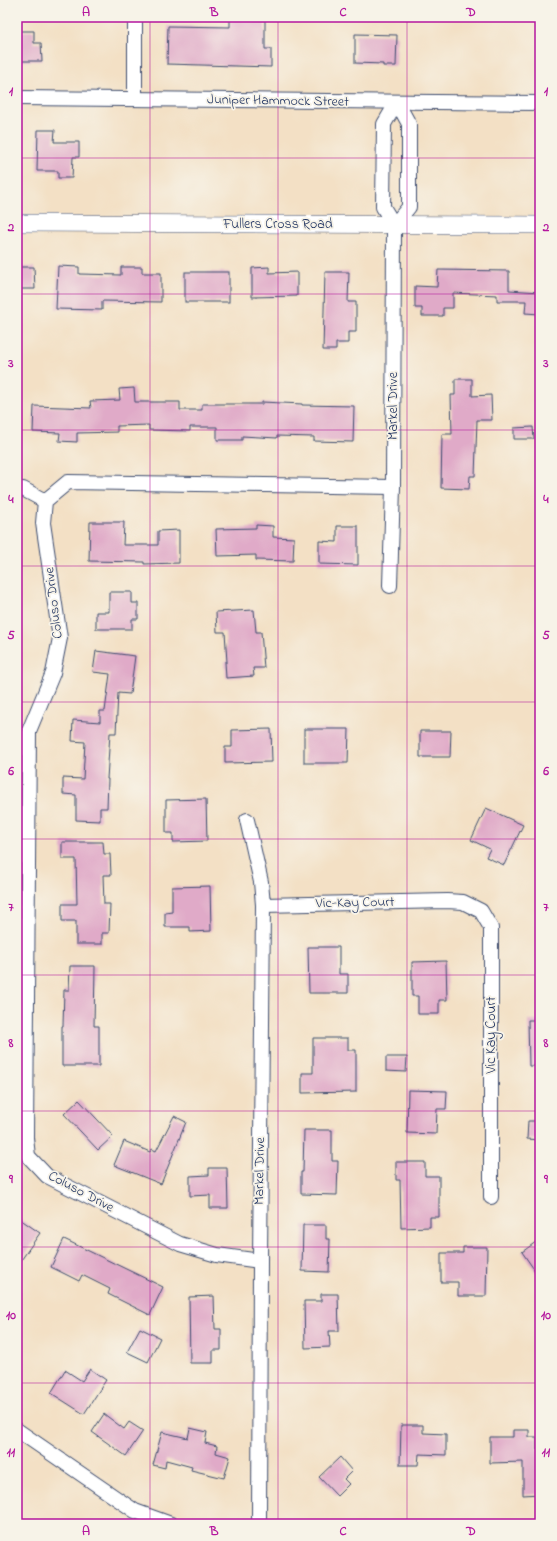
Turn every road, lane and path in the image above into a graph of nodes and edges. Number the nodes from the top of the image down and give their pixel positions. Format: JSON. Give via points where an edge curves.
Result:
{"nodes":[{"id":1,"x":135,"y":17,"type":"edge"},
{"id":2,"x":17,"y":98,"type":"edge"},
{"id":3,"x":135,"y":99,"type":"junction"},
{"id":4,"x":396,"y":102,"type":"junction"},
{"id":5,"x":540,"y":103,"type":"edge"},
{"id":6,"x":17,"y":223,"type":"edge"},
{"id":7,"x":394,"y":225,"type":"junction"},
{"id":8,"x":540,"y":225,"type":"edge"},
{"id":9,"x":393,"y":487,"type":"junction"},
{"id":10,"x":24,"y":488,"type":"dead end"},
{"id":11,"x":45,"y":501,"type":"junction"},
{"id":12,"x":390,"y":586,"type":"dead end"},
{"id":13,"x":247,"y":820,"type":"dead end"},
{"id":14,"x":447,"y":901,"type":"joint"},
{"id":15,"x":263,"y":905,"type":"junction"},
{"id":16,"x":491,"y":1197,"type":"dead end"},
{"id":17,"x":260,"y":1261,"type":"junction"},
{"id":18,"x":17,"y":1430,"type":"edge"},
{"id":19,"x":171,"y":1524,"type":"edge"},
{"id":20,"x":260,"y":1524,"type":"edge"}],
"edges":[{"from":1,"to":3,"type":"street"},
{"from":2,"to":3,"type":"street","name":"Juniper Hammock Street"},
{"from":3,"to":4,"type":"street","name":"Juniper Hammock Street"},
{"from":4,"to":5,"type":"street","name":"Juniper Hammock Street"},
{"from":4,"to":7,"type":"street","via":[[384,124],[384,207]]},
{"from":4,"to":7,"type":"street","via":[[409,124],[409,207]]},
{"from":6,"to":7,"type":"street","name":"Fullers Cross Road"},
{"from":7,"to":8,"type":"street","name":"Fullers Cross Road"},
{"from":7,"to":9,"type":"street","name":"Markel Drive"},
{"from":9,"to":11,"type":"street","via":[[68,482]]},
{"from":9,"to":12,"type":"street","name":"Markel Drive"},
{"from":10,"to":11,"type":"street"},
{"from":11,"to":17,"type":"street","name":"Coluso Drive","via":[[43,523],[60,638],[53,673],[29,731],[26,1138],[28,1156],[47,1176],[180,1244],[217,1255]]},
{"from":13,"to":15,"type":"street","name":"Markel Drive","via":[[261,882]]},
{"from":14,"to":15,"type":"street","name":"Vic-Kay Court"},
{"from":14,"to":16,"type":"street","name":"Vic Kay Court","via":[[463,902],[481,911],[491,928]]},
{"from":15,"to":17,"type":"street","name":"Markel Drive"},
{"from":17,"to":20,"type":"street","name":"Markel Drive"},
{"from":18,"to":19,"type":"street","via":[[135,1511]]}]}
